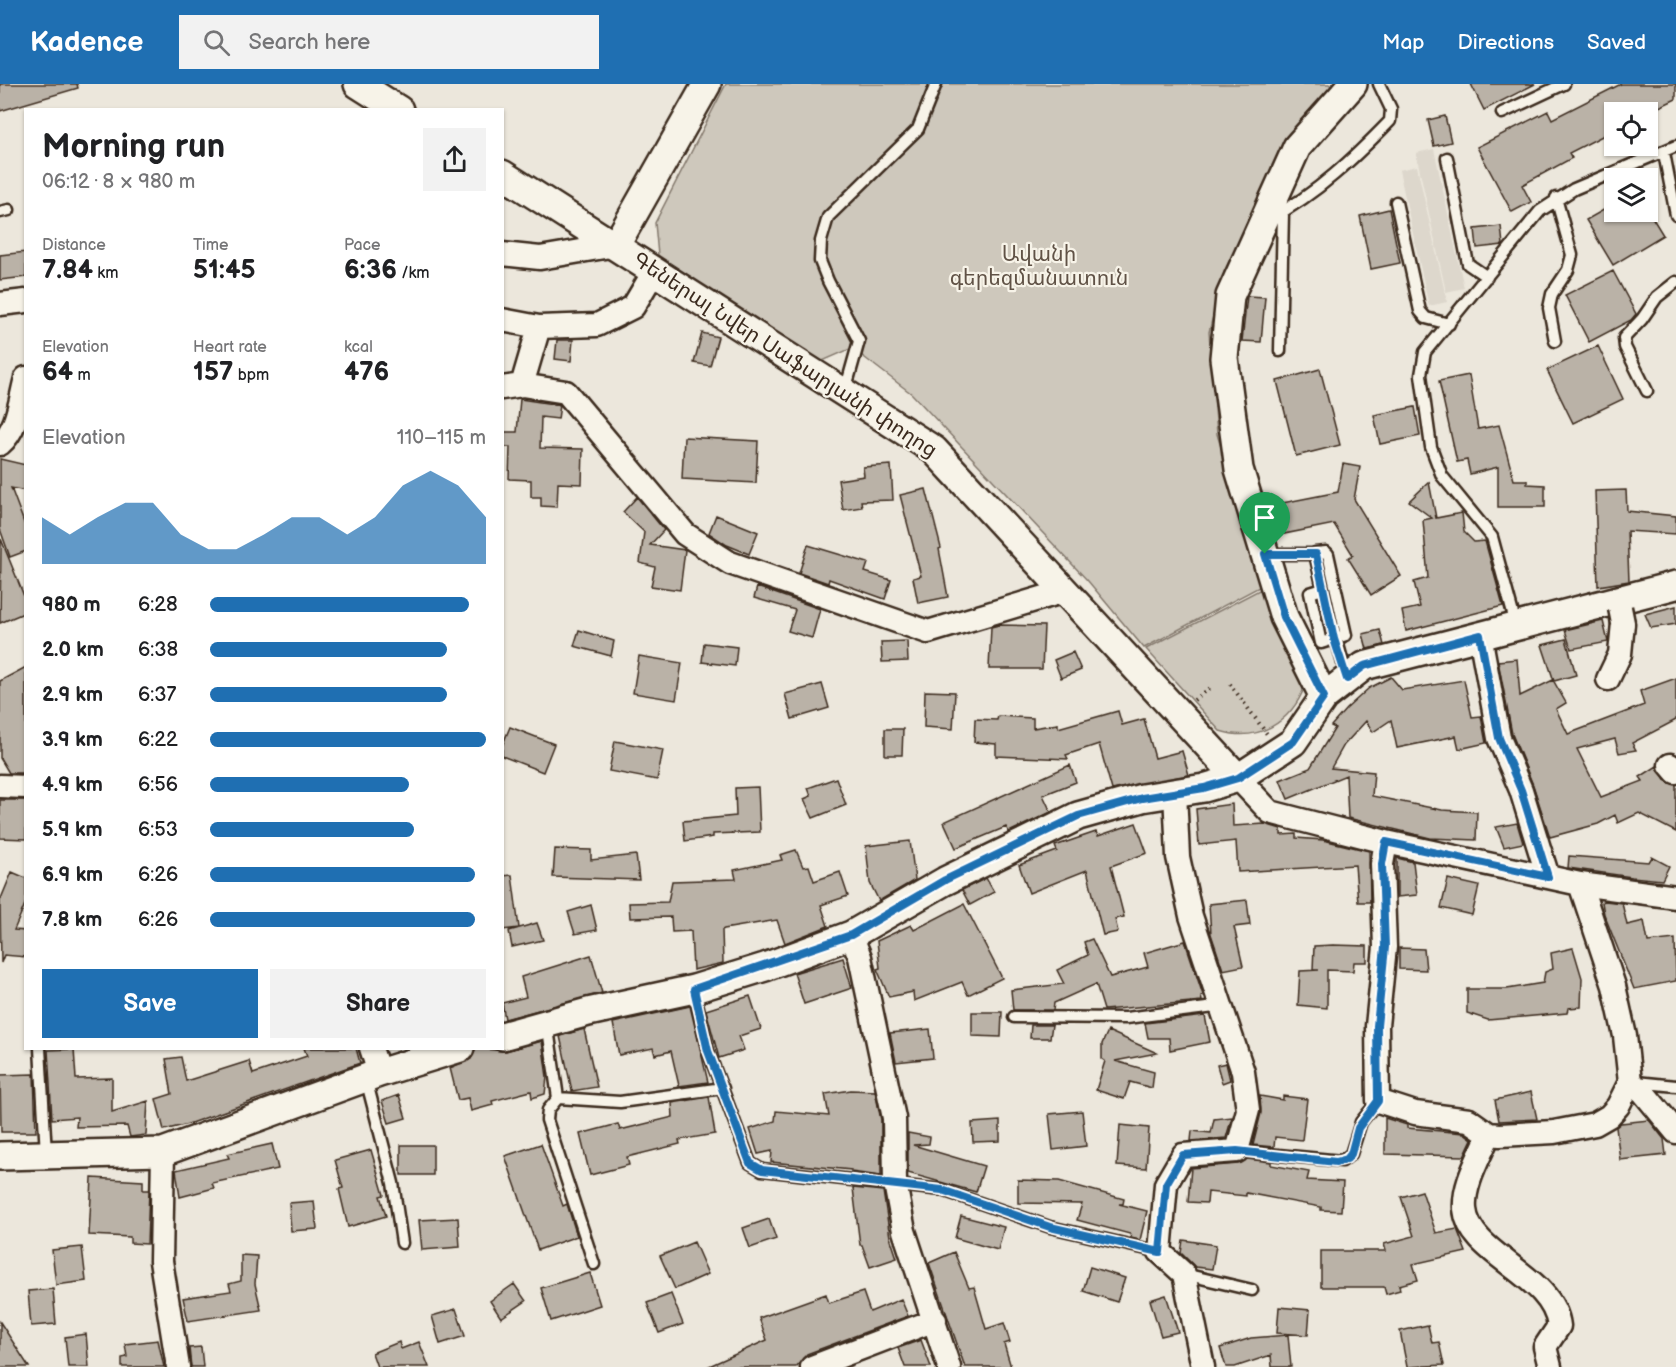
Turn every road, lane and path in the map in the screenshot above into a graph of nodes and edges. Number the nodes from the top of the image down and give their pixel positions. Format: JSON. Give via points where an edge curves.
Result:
{"nodes":[{"id":1,"x":358,"y":84,"type":"edge"},
{"id":2,"x":707,"y":84,"type":"edge"},
{"id":3,"x":936,"y":84,"type":"edge"},
{"id":4,"x":1353,"y":84,"type":"edge"},
{"id":5,"x":1379,"y":84,"type":"edge"},
{"id":6,"x":1564,"y":84,"type":"edge"},
{"id":7,"x":396,"y":108,"type":"edge"},
{"id":8,"x":1502,"y":113,"type":"dead end"},
{"id":9,"x":1676,"y":146,"type":"edge"},
{"id":10,"x":1664,"y":153,"type":"junction"},
{"id":11,"x":1447,"y":158,"type":"dead end"},
{"id":12,"x":504,"y":175,"type":"edge"},
{"id":13,"x":1556,"y":198,"type":"junction"},
{"id":14,"x":1396,"y":202,"type":"dead end"},
{"id":15,"x":1676,"y":215,"type":"edge"},
{"id":16,"x":1273,"y":217,"type":"junction"},
{"id":17,"x":616,"y":245,"type":"junction"},
{"id":18,"x":504,"y":254,"type":"edge"},
{"id":19,"x":655,"y":270,"type":"junction"},
{"id":20,"x":1487,"y":277,"type":"junction"},
{"id":21,"x":1676,"y":282,"type":"edge"},
{"id":22,"x":24,"y":301,"type":"edge"},
{"id":23,"x":0,"y":304,"type":"edge"},
{"id":24,"x":504,"y":320,"type":"edge"},
{"id":25,"x":1449,"y":324,"type":"junction"},
{"id":26,"x":539,"y":327,"type":"junction"},
{"id":27,"x":1555,"y":341,"type":"dead end"},
{"id":28,"x":1280,"y":351,"type":"dead end"},
{"id":29,"x":24,"y":386,"type":"edge"},
{"id":30,"x":512,"y":387,"type":"edge"},
{"id":31,"x":1647,"y":391,"type":"dead end"},
{"id":32,"x":844,"y":392,"type":"junction"},
{"id":33,"x":0,"y":444,"type":"edge"},
{"id":34,"x":1315,"y":553,"type":"junction"},
{"id":35,"x":1265,"y":554,"type":"junction"},
{"id":36,"x":1676,"y":585,"type":"edge"},
{"id":37,"x":1065,"y":591,"type":"junction"},
{"id":38,"x":1620,"y":610,"type":"junction"},
{"id":39,"x":1516,"y":625,"type":"junction"},
{"id":40,"x":1480,"y":635,"type":"junction"},
{"id":41,"x":1334,"y":639,"type":"junction"},
{"id":42,"x":1347,"y":679,"type":"junction"},
{"id":43,"x":1608,"y":679,"type":"dead end"},
{"id":44,"x":1230,"y":684,"type":"dead end"},
{"id":45,"x":1324,"y":697,"type":"junction"},
{"id":46,"x":1281,"y":752,"type":"junction"},
{"id":47,"x":1238,"y":778,"type":"junction"},
{"id":48,"x":0,"y":786,"type":"edge"},
{"id":49,"x":24,"y":787,"type":"edge"},
{"id":50,"x":1175,"y":792,"type":"junction"},
{"id":51,"x":1386,"y":842,"type":"junction"},
{"id":52,"x":1548,"y":877,"type":"junction"},
{"id":53,"x":1580,"y":884,"type":"junction"},
{"id":54,"x":1676,"y":897,"type":"edge"},
{"id":55,"x":851,"y":935,"type":"junction"},
{"id":56,"x":694,"y":989,"type":"junction"},
{"id":57,"x":1223,"y":1006,"type":"junction"},
{"id":58,"x":1014,"y":1017,"type":"dead end"},
{"id":59,"x":547,"y":1022,"type":"junction"},
{"id":60,"x":504,"y":1035,"type":"edge"},
{"id":61,"x":40,"y":1050,"type":"edge"},
{"id":62,"x":451,"y":1050,"type":"edge"},
{"id":63,"x":372,"y":1067,"type":"edge"},
{"id":64,"x":1630,"y":1082,"type":"junction"},
{"id":65,"x":1676,"y":1086,"type":"edge"},
{"id":66,"x":723,"y":1088,"type":"junction"},
{"id":67,"x":558,"y":1098,"type":"junction"},
{"id":68,"x":1378,"y":1101,"type":"junction"},
{"id":69,"x":1676,"y":1132,"type":"edge"},
{"id":70,"x":1490,"y":1134,"type":"junction"},
{"id":71,"x":1237,"y":1151,"type":"junction"},
{"id":72,"x":162,"y":1152,"type":"junction"},
{"id":73,"x":46,"y":1155,"type":"junction"},
{"id":74,"x":0,"y":1156,"type":"edge"},
{"id":75,"x":895,"y":1183,"type":"junction"},
{"id":76,"x":402,"y":1243,"type":"dead end"},
{"id":77,"x":1160,"y":1252,"type":"junction"},
{"id":78,"x":594,"y":1264,"type":"dead end"},
{"id":79,"x":1184,"y":1274,"type":"junction"},
{"id":80,"x":1252,"y":1290,"type":"dead end"},
{"id":81,"x":935,"y":1320,"type":"junction"},
{"id":82,"x":178,"y":1367,"type":"edge"},
{"id":83,"x":812,"y":1367,"type":"edge"},
{"id":84,"x":949,"y":1367,"type":"edge"},
{"id":85,"x":1203,"y":1367,"type":"edge"},
{"id":86,"x":1550,"y":1367,"type":"edge"}],
"edges":[{"from":1,"to":7,"type":"street"},
{"from":2,"to":17,"type":"street"},
{"from":3,"to":32,"type":"lane","via":[[918,129],[828,217],[820,261],[859,342]]},
{"from":4,"to":16,"type":"street","via":[[1297,147]]},
{"from":5,"to":16,"type":"lane","via":[[1391,109],[1390,121],[1301,203]]},
{"from":6,"to":8,"type":"lane"},
{"from":9,"to":10,"type":"lane"},
{"from":10,"to":13,"type":"lane"},
{"from":10,"to":15,"type":"lane"},
{"from":11,"to":20,"type":"lane","via":[[1468,264]]},
{"from":12,"to":17,"type":"street","name":"Գեներալ Նվեր Սաֆարյանի փողոց"},
{"from":13,"to":20,"type":"lane","via":[[1540,211]]},
{"from":13,"to":27,"type":"lane","via":[[1572,255],[1549,308]]},
{"from":14,"to":25,"type":"lane","via":[[1420,311],[1426,318]]},
{"from":16,"to":28,"type":"lane"},
{"from":16,"to":35,"type":"street","via":[[1230,296],[1224,358],[1239,469]]},
{"from":17,"to":18,"type":"street","via":[[540,258]]},
{"from":17,"to":19,"type":"street","name":"Գեներալ Նվեր Սաֆարյանի փողոց"},
{"from":19,"to":26,"type":"street","via":[[633,307],[597,325]]},
{"from":19,"to":32,"type":"street","name":"Գեներալ Նվեր Սաֆարյանի փողոց"},
{"from":20,"to":25,"type":"lane"},
{"from":21,"to":31,"type":"lane","via":[[1657,297],[1624,338]]},
{"from":22,"to":23,"type":"street"},
{"from":24,"to":26,"type":"street"},
{"from":25,"to":39,"type":"lane","via":[[1425,352],[1422,375],[1431,447],[1442,476],[1492,537]]},
{"from":26,"to":30,"type":"street"},
{"from":29,"to":33,"type":"street","via":[[10,436]]},
{"from":30,"to":37,"type":"street","via":[[566,392],[685,534],[730,563],[928,632]]},
{"from":32,"to":37,"type":"street","name":"Գեներալ Նվեր Սաֆարյանի փողոց","via":[[934,450]]},
{"from":34,"to":35,"type":"lane"},
{"from":34,"to":41,"type":"lane","via":[[1328,554],[1346,635]]},
{"from":34,"to":41,"type":"lane","via":[[1323,589],[1311,591],[1311,595],[1321,643]]},
{"from":35,"to":45,"type":"street","via":[[1284,617]]},
{"from":36,"to":38,"type":"street"},
{"from":37,"to":47,"type":"street","name":"Գեներալ Նվեր Սաֆարյանի փողոց"},
{"from":38,"to":39,"type":"street"},
{"from":38,"to":43,"type":"street","via":[[1620,654]]},
{"from":39,"to":40,"type":"street"},
{"from":40,"to":42,"type":"street","via":[[1364,666]]},
{"from":40,"to":52,"type":"street","via":[[1499,738],[1521,790]]},
{"from":41,"to":42,"type":"lane"},
{"from":42,"to":45,"type":"street"},
{"from":44,"to":46,"type":"path"},
{"from":45,"to":46,"type":"street","via":[[1293,742]]},
{"from":46,"to":47,"type":"street"},
{"from":47,"to":50,"type":"street"},
{"from":47,"to":51,"type":"street","via":[[1270,812]]},
{"from":48,"to":49,"type":"street"},
{"from":50,"to":55,"type":"street","via":[[1078,816],[945,880]]},
{"from":50,"to":57,"type":"street","via":[[1179,857],[1191,916]]},
{"from":51,"to":52,"type":"street"},
{"from":51,"to":68,"type":"street","via":[[1382,864],[1385,947],[1377,1026]]},
{"from":52,"to":53,"type":"street"},
{"from":53,"to":54,"type":"street"},
{"from":53,"to":64,"type":"street","via":[[1614,986]]},
{"from":55,"to":56,"type":"street"},
{"from":55,"to":75,"type":"street","via":[[860,957],[894,1118]]},
{"from":56,"to":59,"type":"street"},
{"from":56,"to":66,"type":"lane","via":[[708,1051]]},
{"from":57,"to":58,"type":"lane","via":[[1126,1018]]},
{"from":57,"to":71,"type":"street","via":[[1243,1072],[1248,1110]]},
{"from":59,"to":60,"type":"street"},
{"from":59,"to":67,"type":"lane"},
{"from":61,"to":73,"type":"lane"},
{"from":62,"to":63,"type":"street"},
{"from":63,"to":72,"type":"street"},
{"from":63,"to":76,"type":"lane"},
{"from":64,"to":65,"type":"lane"},
{"from":64,"to":69,"type":"street"},
{"from":64,"to":70,"type":"street","via":[[1618,1106],[1595,1124],[1554,1132]]},
{"from":66,"to":67,"type":"lane","via":[[620,1102]]},
{"from":66,"to":75,"type":"lane","via":[[750,1163],[762,1170]]},
{"from":67,"to":78,"type":"lane","via":[[548,1110],[547,1120]]},
{"from":68,"to":70,"type":"street","via":[[1415,1113],[1469,1119]]},
{"from":68,"to":71,"type":"lane","via":[[1361,1122],[1351,1154],[1342,1161]]},
{"from":70,"to":86,"type":"street","via":[[1471,1177],[1465,1210],[1491,1250],[1531,1280],[1552,1305],[1559,1326],[1545,1347]]},
{"from":71,"to":77,"type":"street","via":[[1183,1155],[1166,1184]]},
{"from":72,"to":73,"type":"street"},
{"from":72,"to":82,"type":"street","via":[[161,1261]]},
{"from":73,"to":74,"type":"street"},
{"from":75,"to":77,"type":"lane","via":[[942,1190],[1050,1227]]},
{"from":75,"to":81,"type":"street","via":[[904,1231]]},
{"from":77,"to":79,"type":"street"},
{"from":79,"to":80,"type":"lane"},
{"from":79,"to":85,"type":"street"},
{"from":81,"to":83,"type":"street"},
{"from":81,"to":84,"type":"street"}]}
